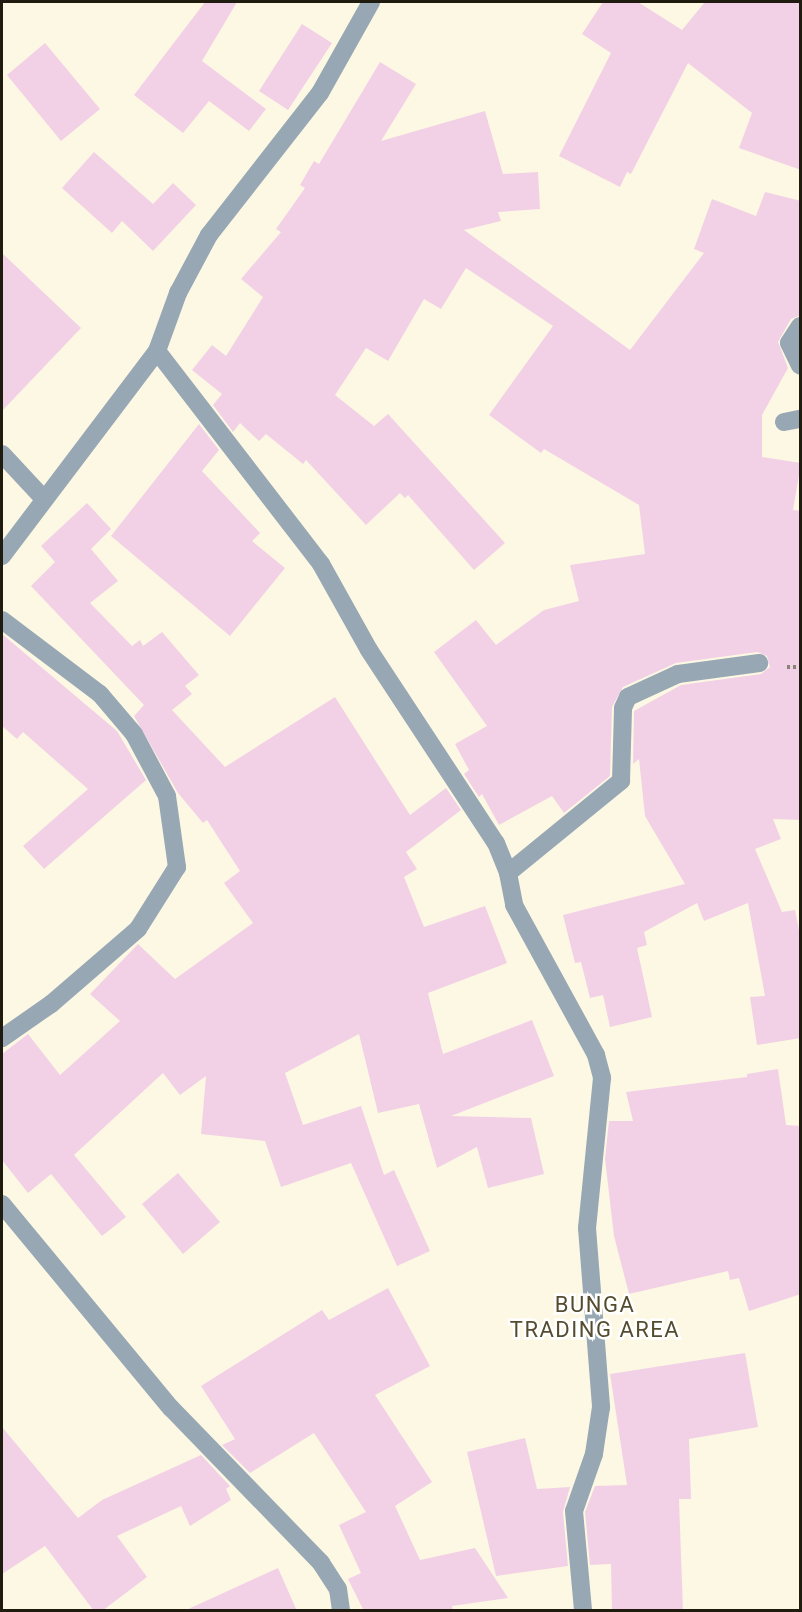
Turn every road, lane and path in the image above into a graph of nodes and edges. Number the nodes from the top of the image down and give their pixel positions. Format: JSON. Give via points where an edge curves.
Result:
{"nodes":[{"id":1,"x":371,"y":2,"type":"edge"},
{"id":2,"x":801,"y":326,"type":"edge"},
{"id":3,"x":157,"y":351,"type":"junction"},
{"id":4,"x":801,"y":366,"type":"edge"},
{"id":5,"x":2,"y":454,"type":"edge"},
{"id":6,"x":43,"y":498,"type":"junction"},
{"id":7,"x":2,"y":556,"type":"edge"},
{"id":8,"x":2,"y":620,"type":"edge"},
{"id":9,"x":759,"y":663,"type":"dead end"},
{"id":10,"x":508,"y":873,"type":"junction"},
{"id":11,"x":2,"y":1038,"type":"edge"},
{"id":12,"x":2,"y":1204,"type":"edge"},
{"id":13,"x":341,"y":1611,"type":"edge"},
{"id":14,"x":583,"y":1611,"type":"edge"}],
"edges":[{"from":1,"to":3,"type":"street","via":[[320,93],[209,235],[178,293]]},
{"from":2,"to":4,"type":"street","via":[[789,343]]},
{"from":3,"to":6,"type":"street"},
{"from":3,"to":10,"type":"street","via":[[321,564],[369,650],[496,843]]},
{"from":5,"to":6,"type":"street"},
{"from":6,"to":7,"type":"street"},
{"from":8,"to":11,"type":"street","via":[[100,694],[134,734],[166,796],[177,867],[138,929],[51,1004]]},
{"from":9,"to":10,"type":"street","via":[[678,674],[628,698],[623,708],[625,775],[621,781]]},
{"from":10,"to":14,"type":"street","via":[[514,904],[577,1016],[602,1078],[587,1228],[601,1407],[594,1454],[574,1511]]},
{"from":12,"to":13,"type":"street","via":[[171,1408],[321,1563],[338,1589]]}]}
